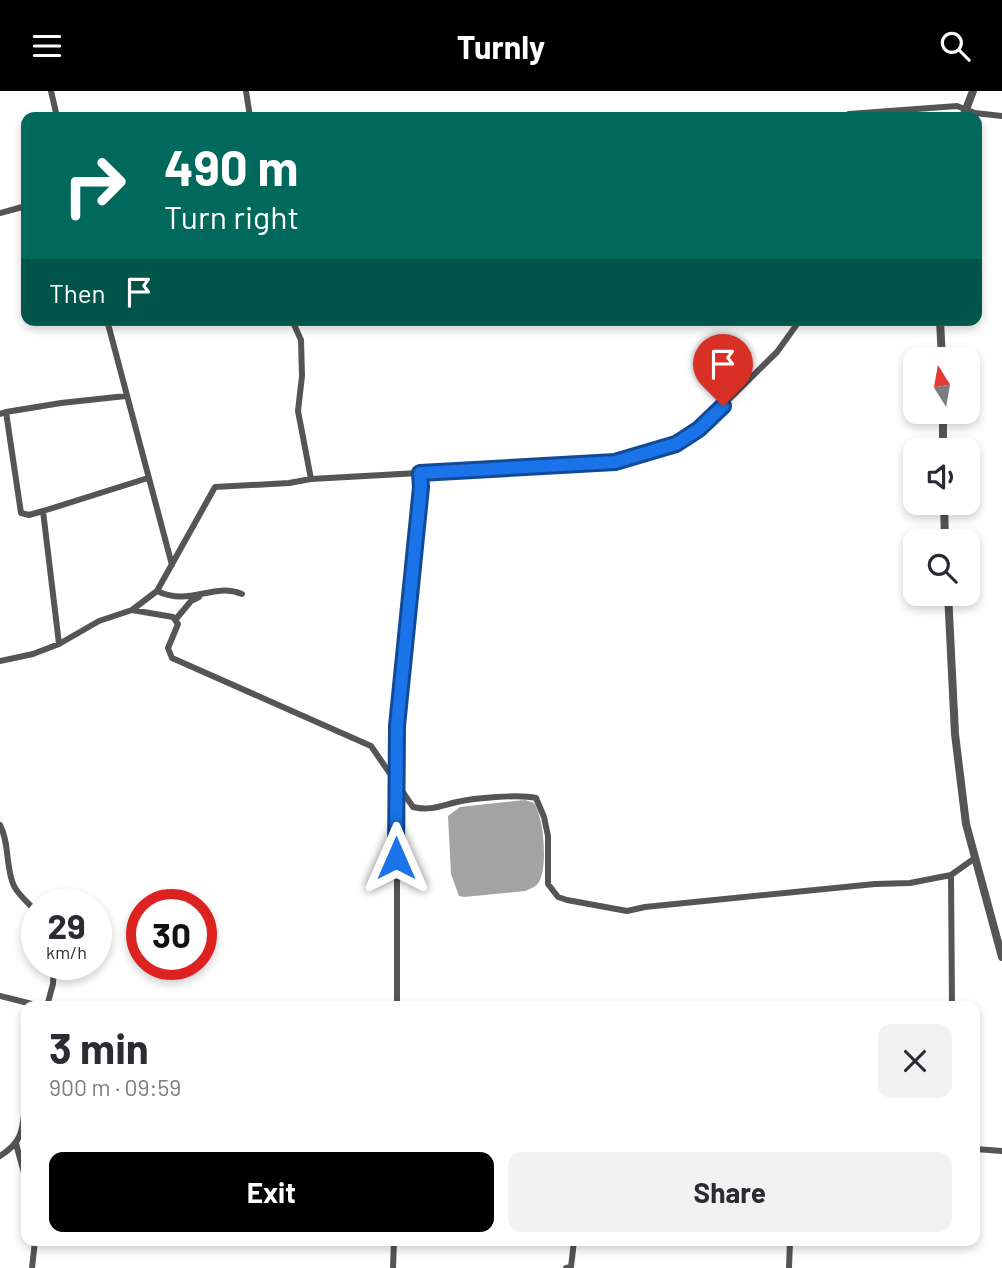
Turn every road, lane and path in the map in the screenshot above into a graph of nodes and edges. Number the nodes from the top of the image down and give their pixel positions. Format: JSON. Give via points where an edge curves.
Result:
{"nodes":[{"id":1,"x":51,"y":91,"type":"edge"},
{"id":2,"x":246,"y":91,"type":"edge"},
{"id":3,"x":973,"y":91,"type":"edge"},
{"id":4,"x":56,"y":112,"type":"edge"},
{"id":5,"x":249,"y":112,"type":"edge"},
{"id":6,"x":898,"y":112,"type":"edge"},
{"id":7,"x":964,"y":112,"type":"edge"},
{"id":8,"x":965,"y":112,"type":"edge"},
{"id":9,"x":982,"y":114,"type":"edge"},
{"id":10,"x":1002,"y":116,"type":"edge"},
{"id":11,"x":21,"y":207,"type":"edge"},
{"id":12,"x":0,"y":213,"type":"edge"},
{"id":13,"x":108,"y":326,"type":"edge"},
{"id":14,"x":295,"y":326,"type":"edge"},
{"id":15,"x":796,"y":326,"type":"edge"},
{"id":16,"x":940,"y":326,"type":"edge"},
{"id":17,"x":941,"y":347,"type":"edge"},
{"id":18,"x":126,"y":396,"type":"junction"},
{"id":19,"x":3,"y":413,"type":"edge"},
{"id":20,"x":420,"y":473,"type":"junction"},
{"id":21,"x":148,"y":478,"type":"junction"},
{"id":22,"x":311,"y":479,"type":"junction"},
{"id":23,"x":43,"y":510,"type":"junction"},
{"id":24,"x":172,"y":565,"type":"junction"},
{"id":25,"x":157,"y":591,"type":"junction"},
{"id":26,"x":238,"y":591,"type":"dead end"},
{"id":27,"x":210,"y":592,"type":"junction"},
{"id":28,"x":949,"y":606,"type":"edge"},
{"id":29,"x":132,"y":610,"type":"junction"},
{"id":30,"x":176,"y":619,"type":"junction"},
{"id":31,"x":59,"y":644,"type":"junction"},
{"id":32,"x":0,"y":661,"type":"edge"},
{"id":33,"x":397,"y":786,"type":"junction"},
{"id":34,"x":0,"y":825,"type":"edge"},
{"id":35,"x":975,"y":858,"type":"junction"},
{"id":36,"x":951,"y":875,"type":"junction"},
{"id":37,"x":21,"y":896,"type":"edge"},
{"id":38,"x":1002,"y":957,"type":"edge"},
{"id":39,"x":53,"y":980,"type":"edge"},
{"id":40,"x":0,"y":996,"type":"edge"},
{"id":41,"x":21,"y":1001,"type":"edge"},
{"id":42,"x":48,"y":1001,"type":"edge"},
{"id":43,"x":397,"y":1001,"type":"edge"},
{"id":44,"x":952,"y":1001,"type":"edge"},
{"id":45,"x":21,"y":1131,"type":"edge"},
{"id":46,"x":16,"y":1144,"type":"junction"},
{"id":47,"x":980,"y":1149,"type":"edge"},
{"id":48,"x":1002,"y":1151,"type":"edge"},
{"id":49,"x":0,"y":1156,"type":"edge"},
{"id":50,"x":21,"y":1162,"type":"edge"},
{"id":51,"x":34,"y":1246,"type":"edge"},
{"id":52,"x":394,"y":1246,"type":"edge"},
{"id":53,"x":573,"y":1246,"type":"edge"},
{"id":54,"x":790,"y":1246,"type":"edge"},
{"id":55,"x":32,"y":1268,"type":"edge"},
{"id":56,"x":393,"y":1268,"type":"edge"},
{"id":57,"x":566,"y":1268,"type":"edge"},
{"id":58,"x":789,"y":1268,"type":"edge"}],
"edges":[{"from":1,"to":4,"type":"street"},
{"from":2,"to":5,"type":"street"},
{"from":3,"to":8,"type":"street"},
{"from":6,"to":7,"type":"street","via":[[957,106]]},
{"from":9,"to":10,"type":"street"},
{"from":11,"to":12,"type":"street"},
{"from":13,"to":18,"type":"street"},
{"from":14,"to":22,"type":"street","via":[[301,340],[298,411]]},
{"from":15,"to":20,"type":"street","via":[[759,370],[699,429],[676,444],[615,462]]},
{"from":16,"to":17,"type":"street"},
{"from":18,"to":19,"type":"street"},
{"from":18,"to":21,"type":"street"},
{"from":19,"to":23,"type":"street","via":[[20,509],[25,515]]},
{"from":20,"to":22,"type":"street"},
{"from":20,"to":33,"type":"street","via":[[397,726]]},
{"from":21,"to":23,"type":"street"},
{"from":21,"to":24,"type":"street"},
{"from":22,"to":24,"type":"street","via":[[215,487]]},
{"from":23,"to":31,"type":"street"},
{"from":24,"to":25,"type":"street"},
{"from":25,"to":27,"type":"street","via":[[185,598]]},
{"from":25,"to":29,"type":"street"},
{"from":26,"to":27,"type":"street"},
{"from":27,"to":30,"type":"street","via":[[191,601]]},
{"from":28,"to":35,"type":"street","via":[[959,771]]},
{"from":29,"to":30,"type":"street"},
{"from":29,"to":31,"type":"street","via":[[99,621]]},
{"from":30,"to":33,"type":"street","via":[[168,649],[172,658],[371,746]]},
{"from":31,"to":32,"type":"street"},
{"from":33,"to":36,"type":"street","via":[[413,807],[423,810],[457,802],[536,798],[548,836],[549,887],[567,900],[627,911]]},
{"from":33,"to":43,"type":"street"},
{"from":34,"to":37,"type":"street","via":[[15,889]]},
{"from":35,"to":36,"type":"street"},
{"from":35,"to":38,"type":"street"},
{"from":36,"to":44,"type":"street"},
{"from":39,"to":42,"type":"street"},
{"from":40,"to":41,"type":"street"},
{"from":45,"to":46,"type":"street"},
{"from":46,"to":49,"type":"street"},
{"from":46,"to":50,"type":"street"},
{"from":47,"to":48,"type":"street"},
{"from":51,"to":55,"type":"street"},
{"from":52,"to":56,"type":"street"},
{"from":53,"to":57,"type":"street","via":[[571,1268]]},
{"from":54,"to":58,"type":"street"}]}
